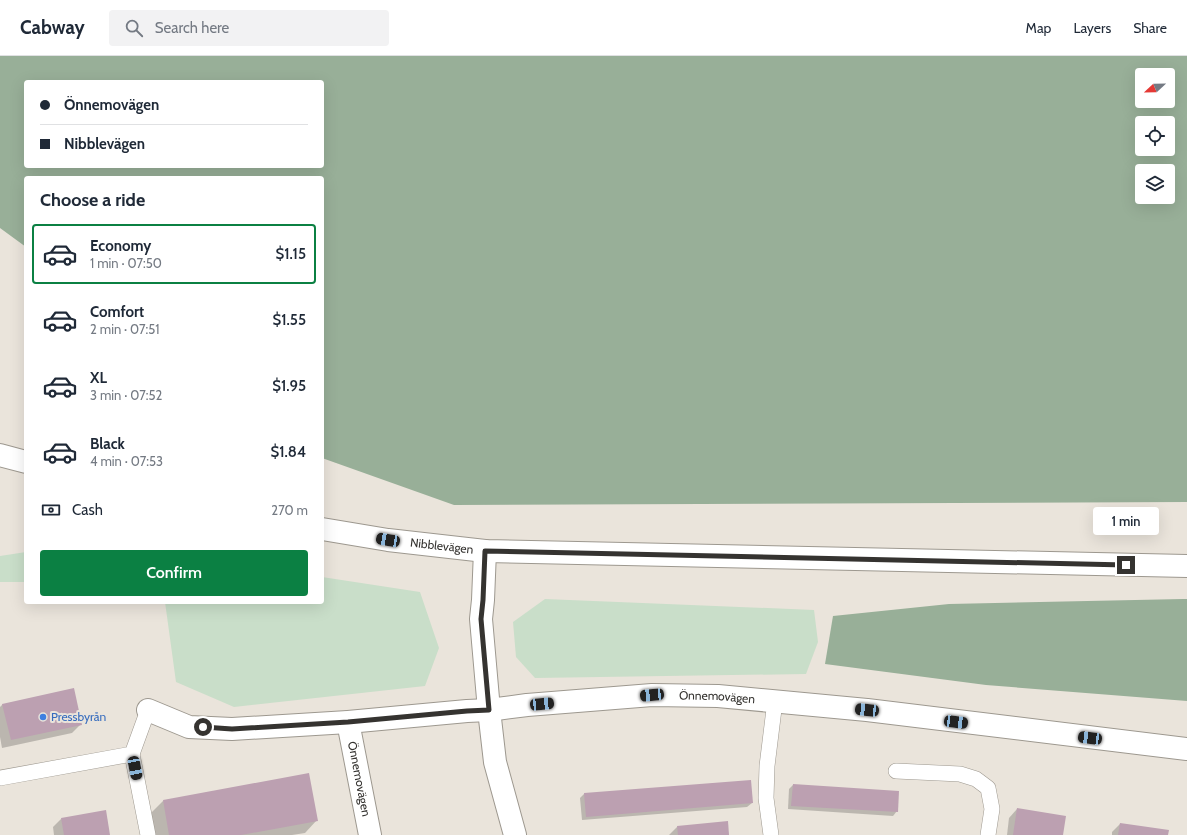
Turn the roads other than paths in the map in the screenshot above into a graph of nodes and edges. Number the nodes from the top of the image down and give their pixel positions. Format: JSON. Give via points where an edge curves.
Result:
{"nodes":[{"id":1,"x":0,"y":455,"type":"edge"},
{"id":2,"x":24,"y":461,"type":"edge"},
{"id":3,"x":324,"y":529,"type":"edge"},
{"id":4,"x":485,"y":551,"type":"junction"},
{"id":5,"x":1187,"y":566,"type":"edge"},
{"id":6,"x":775,"y":701,"type":"junction"},
{"id":7,"x":148,"y":710,"type":"joint"},
{"id":8,"x":489,"y":710,"type":"junction"},
{"id":9,"x":348,"y":722,"type":"junction"},
{"id":10,"x":1187,"y":749,"type":"edge"},
{"id":11,"x":132,"y":754,"type":"junction"},
{"id":12,"x":896,"y":771,"type":"dead end"},
{"id":13,"x":0,"y":778,"type":"edge"},
{"id":14,"x":148,"y":835,"type":"edge"},
{"id":15,"x":370,"y":835,"type":"edge"},
{"id":16,"x":515,"y":835,"type":"edge"},
{"id":17,"x":771,"y":835,"type":"edge"},
{"id":18,"x":988,"y":835,"type":"edge"}],
"edges":[{"from":1,"to":2,"type":"street"},
{"from":3,"to":4,"type":"street","name":"Nibblevägen","via":[[388,540]]},
{"from":4,"to":5,"type":"street","name":"Nibblevägen"},
{"from":4,"to":8,"type":"street","via":[[481,619]]},
{"from":6,"to":8,"type":"street","name":"Önnemovägen","via":[[718,696],[652,695]]},
{"from":6,"to":10,"type":"street","name":"Önnemovägen"},
{"from":6,"to":17,"type":"lane","via":[[766,798]]},
{"from":7,"to":9,"type":"street","name":"Önnemovägen","via":[[188,727],[232,729]]},
{"from":7,"to":11,"type":"lane"},
{"from":8,"to":9,"type":"street","name":"Önnemovägen"},
{"from":8,"to":16,"type":"street","via":[[496,762]]},
{"from":9,"to":15,"type":"street","name":"Önnemovägen"},
{"from":11,"to":13,"type":"lane"},
{"from":11,"to":14,"type":"lane"},
{"from":12,"to":18,"type":"lane","via":[[960,774],[976,779],[988,788],[992,809]]}]}
